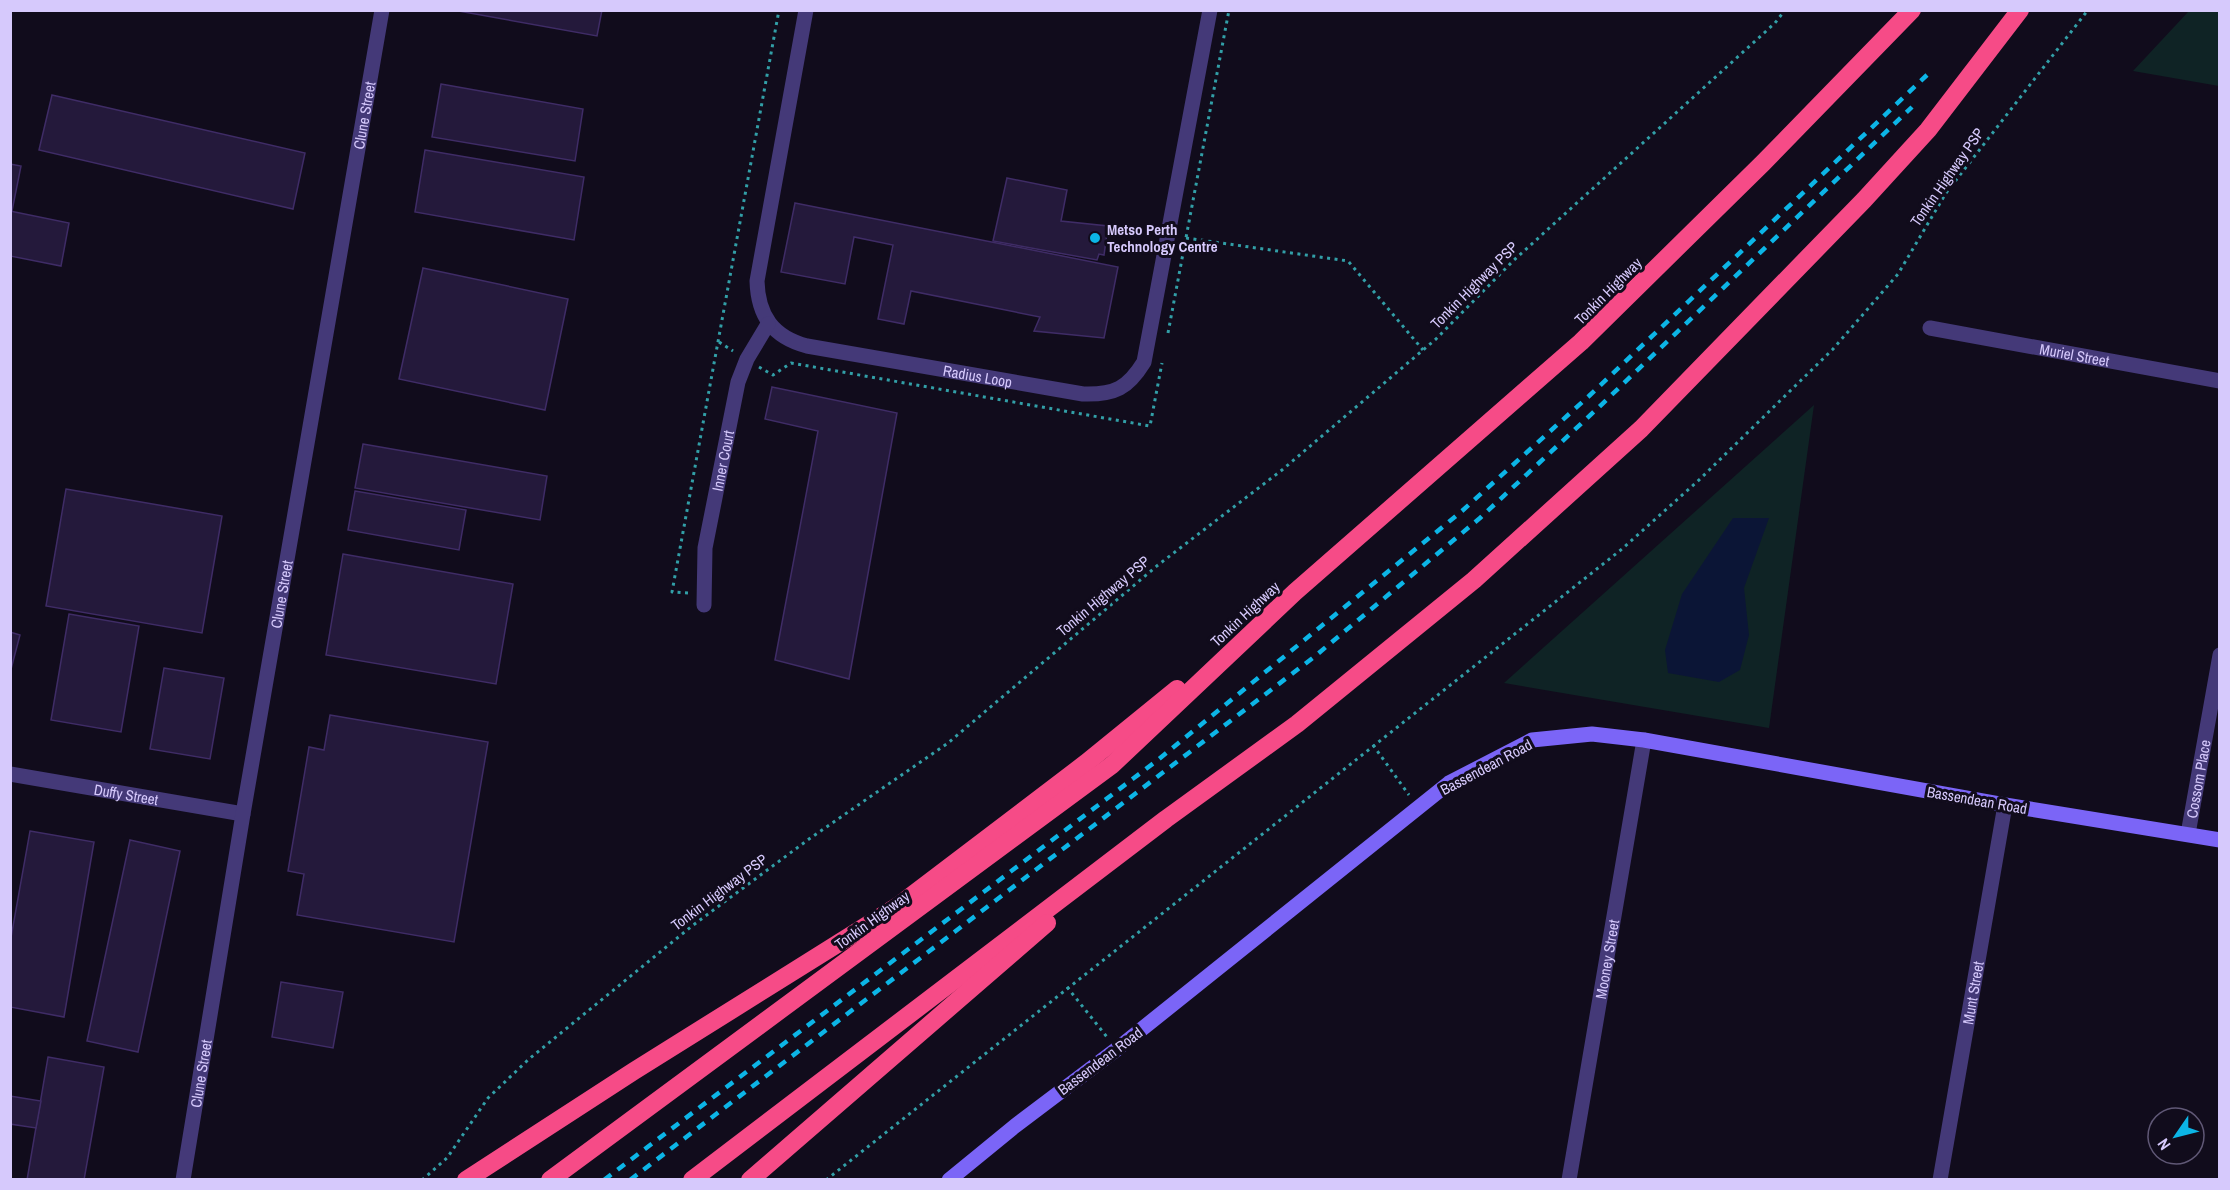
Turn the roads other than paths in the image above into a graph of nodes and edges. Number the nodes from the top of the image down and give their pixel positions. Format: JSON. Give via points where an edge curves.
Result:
{"nodes":[{"id":1,"x":382,"y":10,"type":"edge"},
{"id":2,"x":806,"y":10,"type":"edge"},
{"id":3,"x":1210,"y":10,"type":"edge"},
{"id":4,"x":1912,"y":10,"type":"edge"},
{"id":5,"x":2020,"y":10,"type":"edge"},
{"id":6,"x":768,"y":324,"type":"junction"},
{"id":7,"x":1930,"y":328,"type":"dead end"},
{"id":8,"x":2220,"y":381,"type":"edge"},
{"id":9,"x":1295,"y":592,"type":"junction"},
{"id":10,"x":703,"y":599,"type":"road end"},
{"id":11,"x":2220,"y":655,"type":"edge"},
{"id":12,"x":1644,"y":740,"type":"junction"},
{"id":13,"x":10,"y":774,"type":"edge"},
{"id":14,"x":2005,"y":805,"type":"junction"},
{"id":15,"x":243,"y":814,"type":"junction"},
{"id":16,"x":1166,"y":819,"type":"junction"},
{"id":17,"x":2188,"y":834,"type":"junction"},
{"id":18,"x":2220,"y":840,"type":"edge"},
{"id":19,"x":183,"y":1179,"type":"edge"},
{"id":20,"x":466,"y":1179,"type":"edge"},
{"id":21,"x":550,"y":1179,"type":"edge"},
{"id":22,"x":692,"y":1179,"type":"edge"},
{"id":23,"x":750,"y":1179,"type":"edge"},
{"id":24,"x":949,"y":1179,"type":"edge"},
{"id":25,"x":1569,"y":1179,"type":"edge"},
{"id":26,"x":1940,"y":1179,"type":"edge"}],
"edges":[{"from":1,"to":15,"type":"street","name":"Clune Street"},
{"from":2,"to":6,"type":"street","via":[[758,275],[757,293]]},
{"from":3,"to":6,"type":"street","name":"Radius Loop","via":[[1144,362],[1133,379],[1112,392],[1083,394],[807,346],[791,342]]},
{"from":4,"to":9,"type":"highway","name":"Tonkin Highway","via":[[1581,342]]},
{"from":5,"to":16,"type":"highway","via":[[1928,130],[1864,201],[1624,445],[1474,580],[1297,724]]},
{"from":6,"to":10,"type":"street","name":"Inner Court","via":[[738,382],[705,548]]},
{"from":7,"to":8,"type":"street","name":"Muriel Street"},
{"from":9,"to":20,"type":"highway","via":[[1086,763],[898,906]]},
{"from":9,"to":21,"type":"highway","name":"Tonkin Highway","via":[[1112,765]]},
{"from":11,"to":17,"type":"street","name":"Cossom Place"},
{"from":12,"to":14,"type":"street","name":"Bassendean Road"},
{"from":12,"to":24,"type":"street","name":"Bassendean Road","via":[[1592,734],[1532,740],[1449,783]]},
{"from":12,"to":25,"type":"street","name":"Mooney Street"},
{"from":13,"to":15,"type":"street","name":"Duffy Street"},
{"from":14,"to":17,"type":"street","name":"Bassendean Road"},
{"from":14,"to":26,"type":"street","name":"Munt Street"},
{"from":15,"to":19,"type":"street","name":"Clune Street"},
{"from":16,"to":22,"type":"highway"},
{"from":16,"to":23,"type":"highway"},
{"from":17,"to":18,"type":"street","name":"Bassendean Road"}]}
